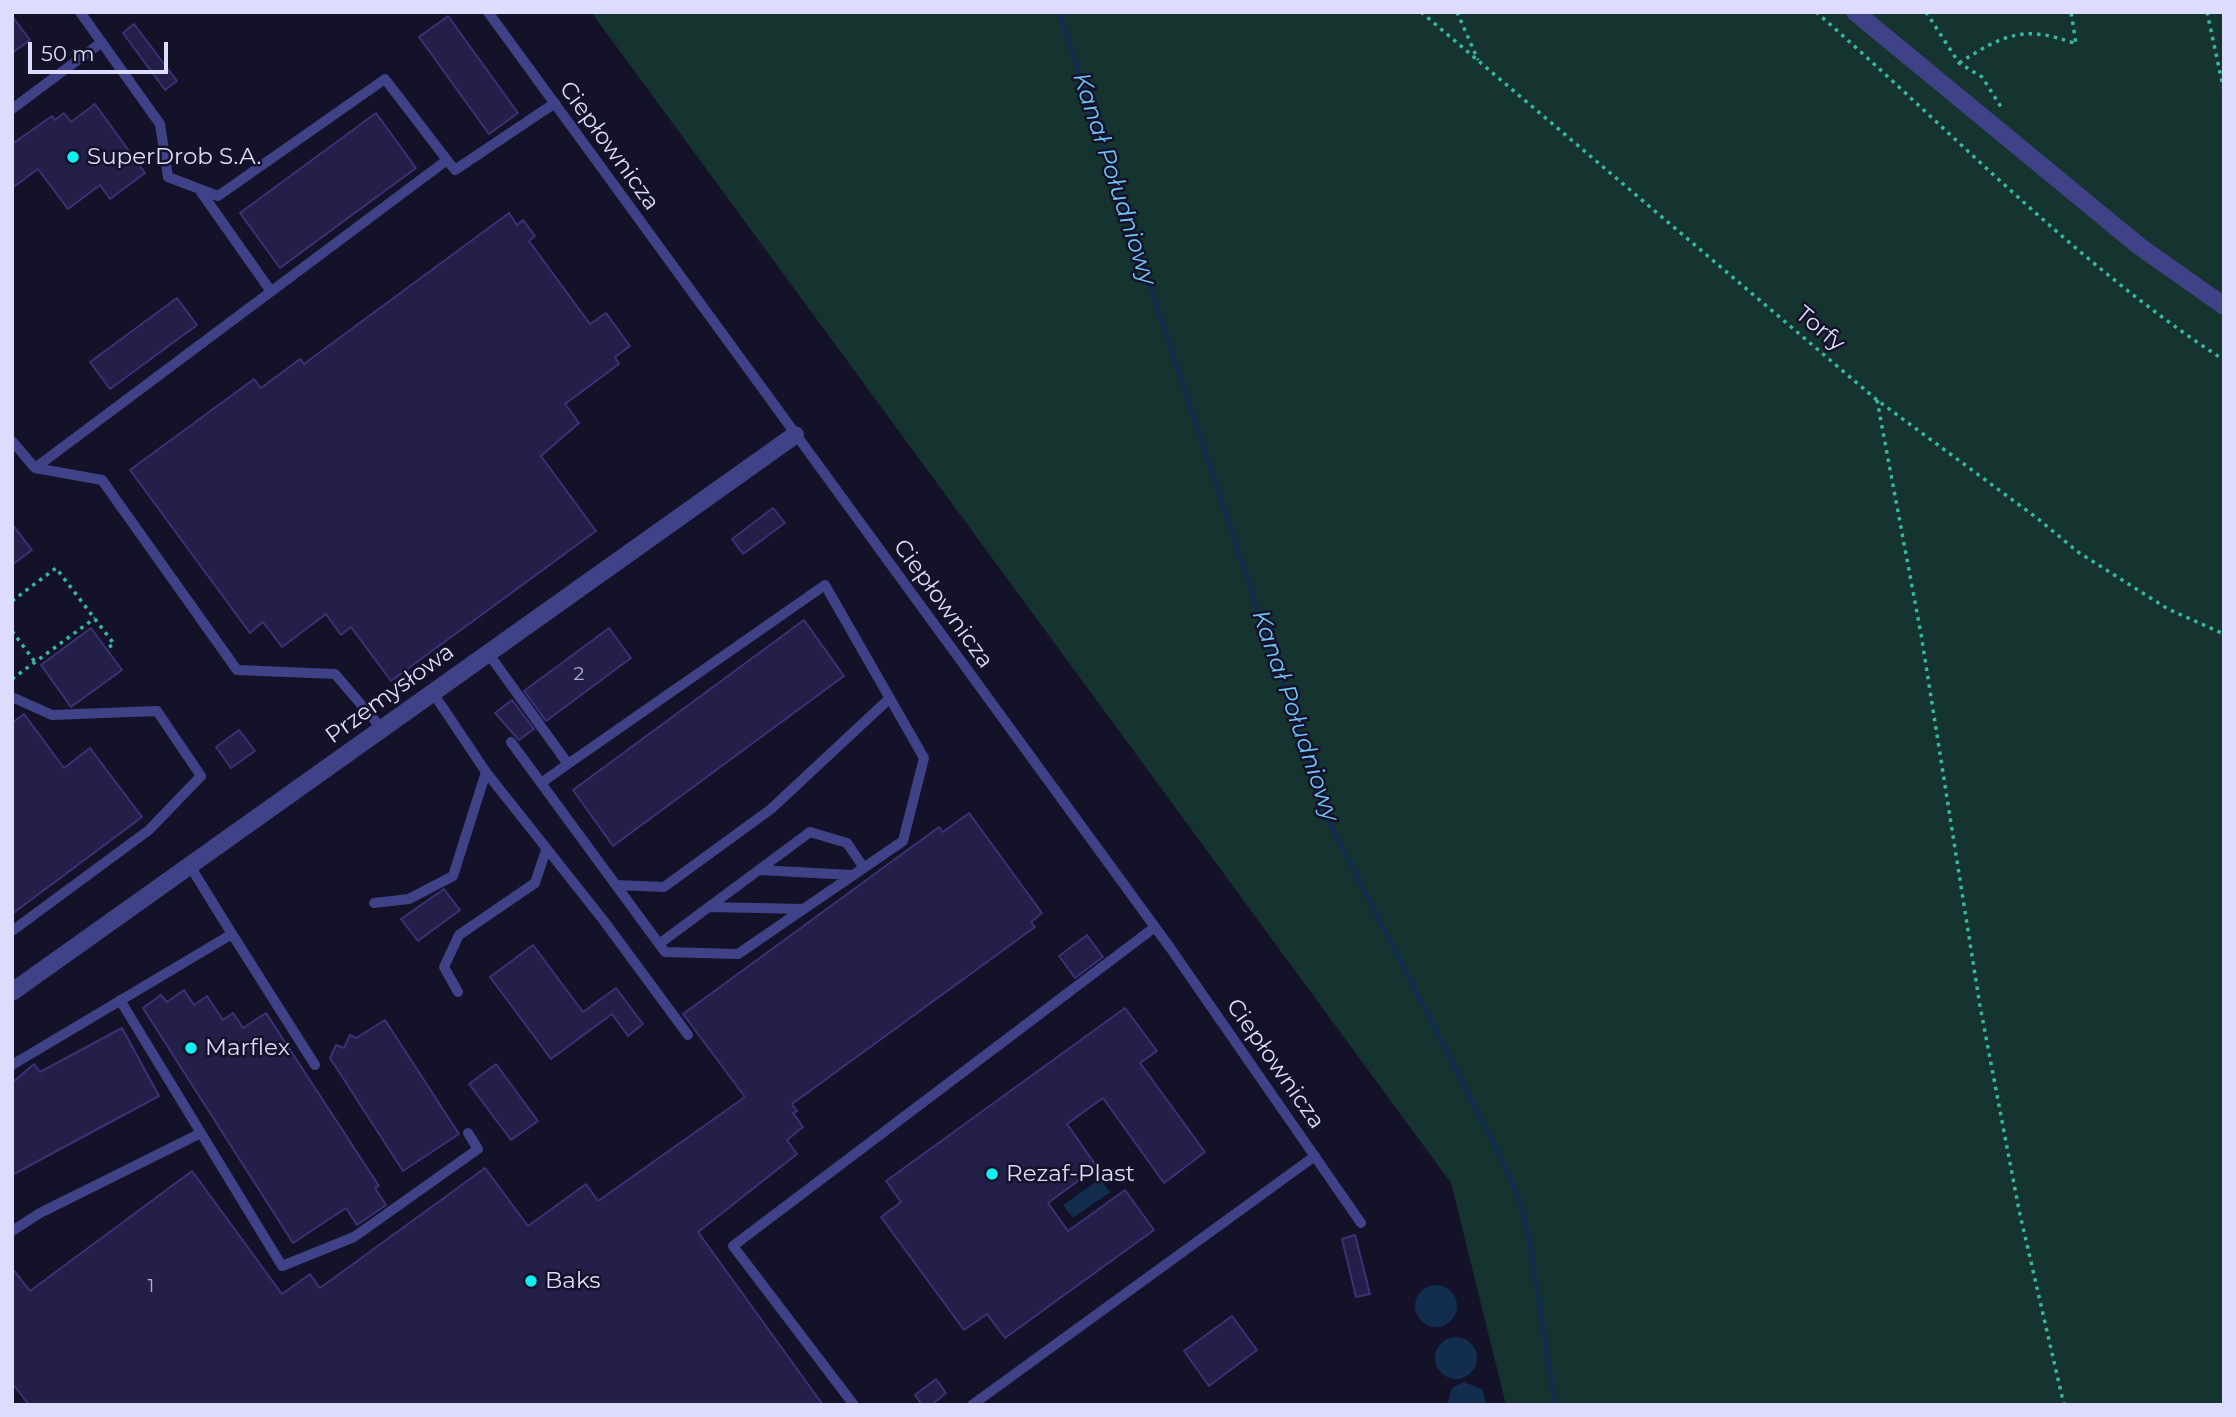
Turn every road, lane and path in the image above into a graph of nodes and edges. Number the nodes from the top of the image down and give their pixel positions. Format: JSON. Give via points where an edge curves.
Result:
{"nodes":[{"id":1,"x":80,"y":12,"type":"edge"},
{"id":2,"x":488,"y":12,"type":"edge"},
{"id":3,"x":1421,"y":12,"type":"edge"},
{"id":4,"x":1457,"y":12,"type":"edge"},
{"id":5,"x":1816,"y":12,"type":"edge"},
{"id":6,"x":1855,"y":12,"type":"edge"},
{"id":7,"x":1926,"y":12,"type":"edge"},
{"id":8,"x":2071,"y":12,"type":"edge"},
{"id":9,"x":2207,"y":12,"type":"edge"},
{"id":10,"x":102,"y":42,"type":"junction"},
{"id":11,"x":1479,"y":62,"type":"junction"},
{"id":12,"x":1959,"y":63,"type":"junction"},
{"id":13,"x":2224,"y":91,"type":"edge"},
{"id":14,"x":555,"y":103,"type":"junction"},
{"id":15,"x":12,"y":109,"type":"edge"},
{"id":16,"x":2009,"y":140,"type":"junction"},
{"id":17,"x":447,"y":160,"type":"junction"},
{"id":18,"x":201,"y":192,"type":"junction"},
{"id":19,"x":270,"y":290,"type":"junction"},
{"id":20,"x":2224,"y":306,"type":"edge"},
{"id":21,"x":2224,"y":359,"type":"edge"},
{"id":22,"x":1877,"y":400,"type":"junction"},
{"id":23,"x":795,"y":435,"type":"junction"},
{"id":24,"x":12,"y":441,"type":"edge"},
{"id":25,"x":35,"y":468,"type":"junction"},
{"id":26,"x":12,"y":601,"type":"edge"},
{"id":27,"x":94,"y":618,"type":"junction"},
{"id":28,"x":12,"y":631,"type":"edge"},
{"id":29,"x":2224,"y":634,"type":"edge"},
{"id":30,"x":109,"y":647,"type":"dead end"},
{"id":31,"x":488,"y":653,"type":"junction"},
{"id":32,"x":35,"y":663,"type":"junction"},
{"id":33,"x":12,"y":679,"type":"edge"},
{"id":34,"x":433,"y":693,"type":"junction"},
{"id":35,"x":12,"y":697,"type":"edge"},
{"id":36,"x":890,"y":698,"type":"junction"},
{"id":37,"x":383,"y":730,"type":"junction"},
{"id":38,"x":511,"y":743,"type":"dead end"},
{"id":39,"x":568,"y":764,"type":"junction"},
{"id":40,"x":486,"y":772,"type":"junction"},
{"id":41,"x":541,"y":783,"type":"junction"},
{"id":42,"x":545,"y":849,"type":"junction"},
{"id":43,"x":190,"y":866,"type":"junction"},
{"id":44,"x":864,"y":868,"type":"junction"},
{"id":45,"x":759,"y":870,"type":"junction"},
{"id":46,"x":852,"y":875,"type":"junction"},
{"id":47,"x":616,"y":885,"type":"junction"},
{"id":48,"x":374,"y":903,"type":"dead end"},
{"id":49,"x":710,"y":907,"type":"junction"},
{"id":50,"x":804,"y":909,"type":"junction"},
{"id":51,"x":1155,"y":927,"type":"junction"},
{"id":52,"x":12,"y":931,"type":"edge"},
{"id":53,"x":232,"y":934,"type":"junction"},
{"id":54,"x":659,"y":944,"type":"junction"},
{"id":55,"x":12,"y":992,"type":"edge"},
{"id":56,"x":458,"y":992,"type":"dead end"},
{"id":57,"x":120,"y":1000,"type":"junction"},
{"id":58,"x":688,"y":1035,"type":"dead end"},
{"id":59,"x":12,"y":1065,"type":"edge"},
{"id":60,"x":315,"y":1065,"type":"dead end"},
{"id":61,"x":201,"y":1133,"type":"junction"},
{"id":62,"x":468,"y":1133,"type":"dead end"},
{"id":63,"x":1315,"y":1156,"type":"junction"},
{"id":64,"x":1361,"y":1223,"type":"dead end"},
{"id":65,"x":12,"y":1231,"type":"edge"},
{"id":66,"x":854,"y":1405,"type":"edge"},
{"id":67,"x":972,"y":1405,"type":"edge"},
{"id":68,"x":2064,"y":1405,"type":"edge"}],
"edges":[{"from":1,"to":10,"type":"lane"},
{"from":2,"to":14,"type":"lane","name":"Ciepłownicza"},
{"from":3,"to":11,"type":"path","name":"Torfy"},
{"from":4,"to":11,"type":"path"},
{"from":5,"to":21,"type":"path","via":[[2094,264],[2167,323]]},
{"from":6,"to":16,"type":"street"},
{"from":7,"to":12,"type":"path"},
{"from":8,"to":12,"type":"path","via":[[2076,44],[2046,33],[1998,38]]},
{"from":9,"to":13,"type":"path"},
{"from":10,"to":15,"type":"lane"},
{"from":10,"to":18,"type":"lane","via":[[160,124],[168,177]]},
{"from":11,"to":22,"type":"path","name":"Torfy"},
{"from":12,"to":16,"type":"path","via":[[1982,77],[2002,106]]},
{"from":14,"to":17,"type":"lane","via":[[455,170]]},
{"from":14,"to":23,"type":"lane","name":"Ciepłownicza"},
{"from":16,"to":20,"type":"street","via":[[2139,246]]},
{"from":17,"to":18,"type":"lane","via":[[385,79],[218,196]]},
{"from":17,"to":19,"type":"lane"},
{"from":18,"to":19,"type":"lane"},
{"from":19,"to":25,"type":"lane"},
{"from":22,"to":29,"type":"path","name":"Torfy","via":[[2078,552],[2168,609]]},
{"from":22,"to":68,"type":"path","via":[[1921,634],[1980,1006],[2019,1210]]},
{"from":23,"to":31,"type":"street","name":"Przemysłowa"},
{"from":23,"to":51,"type":"lane","name":"Ciepłownicza"},
{"from":24,"to":25,"type":"lane"},
{"from":25,"to":37,"type":"lane","via":[[102,480],[237,670],[335,674]]},
{"from":26,"to":27,"type":"path","via":[[56,568]]},
{"from":27,"to":30,"type":"path","via":[[114,644]]},
{"from":27,"to":32,"type":"path"},
{"from":28,"to":32,"type":"path"},
{"from":31,"to":34,"type":"street","name":"Przemysłowa"},
{"from":31,"to":39,"type":"lane"},
{"from":32,"to":33,"type":"path"},
{"from":34,"to":37,"type":"street","name":"Przemysłowa"},
{"from":34,"to":40,"type":"lane"},
{"from":35,"to":52,"type":"lane","via":[[52,715],[157,711],[201,776],[149,830]]},
{"from":36,"to":39,"type":"lane","via":[[825,585]]},
{"from":36,"to":44,"type":"lane","via":[[924,758],[903,841]]},
{"from":36,"to":47,"type":"lane","via":[[771,809],[664,887]]},
{"from":37,"to":43,"type":"street","name":"Przemysłowa"},
{"from":38,"to":41,"type":"lane"},
{"from":39,"to":41,"type":"lane"},
{"from":40,"to":42,"type":"lane"},
{"from":40,"to":48,"type":"lane","via":[[453,876],[409,899]]},
{"from":41,"to":47,"type":"lane"},
{"from":42,"to":56,"type":"lane","via":[[535,883],[459,935],[444,967]]},
{"from":42,"to":58,"type":"lane"},
{"from":43,"to":53,"type":"lane"},
{"from":43,"to":55,"type":"street","name":"Przemysłowa"},
{"from":44,"to":45,"type":"lane","via":[[847,843],[810,832]]},
{"from":44,"to":46,"type":"lane"},
{"from":45,"to":46,"type":"lane"},
{"from":45,"to":49,"type":"lane"},
{"from":46,"to":50,"type":"lane"},
{"from":47,"to":54,"type":"lane"},
{"from":49,"to":50,"type":"lane"},
{"from":49,"to":54,"type":"lane"},
{"from":50,"to":54,"type":"lane","via":[[738,954],[665,952]]},
{"from":51,"to":63,"type":"lane","name":"Ciepłownicza"},
{"from":51,"to":66,"type":"lane","via":[[733,1246]]},
{"from":53,"to":57,"type":"lane"},
{"from":53,"to":60,"type":"lane"},
{"from":57,"to":59,"type":"lane"},
{"from":57,"to":61,"type":"lane"},
{"from":61,"to":62,"type":"lane","via":[[282,1266],[355,1237],[467,1157],[478,1149]]},
{"from":61,"to":65,"type":"lane"},
{"from":63,"to":64,"type":"lane","name":"Ciepłownicza"},
{"from":63,"to":67,"type":"lane"}]}
